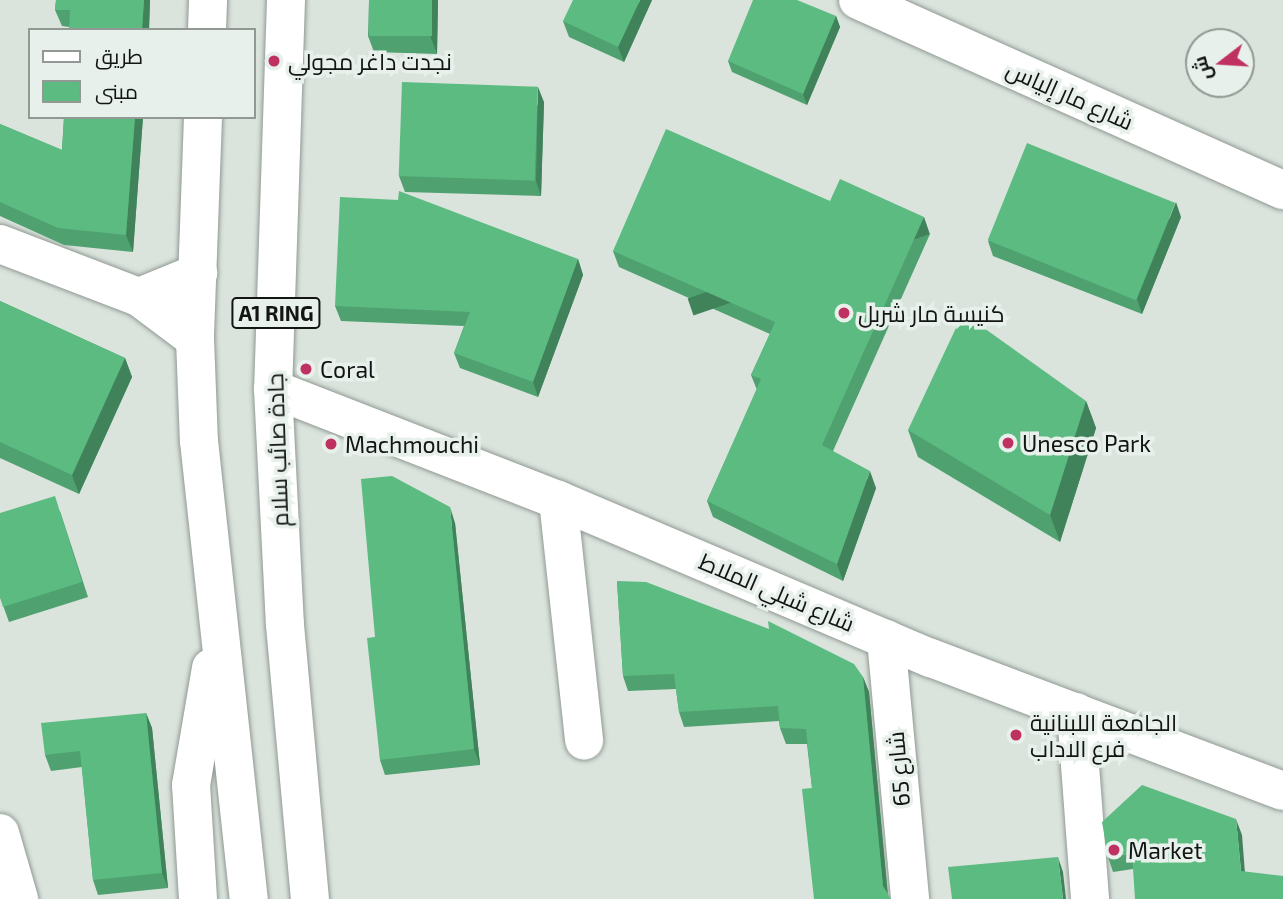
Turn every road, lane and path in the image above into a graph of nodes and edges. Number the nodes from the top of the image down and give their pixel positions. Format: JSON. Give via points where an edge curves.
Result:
{"nodes":[{"id":1,"x":208,"y":0,"type":"edge"},
{"id":2,"x":286,"y":0,"type":"edge"},
{"id":3,"x":858,"y":0,"type":"edge"},
{"id":4,"x":207,"y":28,"type":"edge"},
{"id":5,"x":203,"y":119,"type":"edge"},
{"id":6,"x":1283,"y":190,"type":"edge"},
{"id":7,"x":0,"y":244,"type":"edge"},
{"id":8,"x":198,"y":272,"type":"junction"},
{"id":9,"x":139,"y":297,"type":"junction"},
{"id":10,"x":195,"y":339,"type":"junction"},
{"id":11,"x":273,"y":389,"type":"junction"},
{"id":12,"x":558,"y":500,"type":"junction"},
{"id":13,"x":219,"y":624,"type":"junction"},
{"id":14,"x":285,"y":625,"type":"junction"},
{"id":15,"x":886,"y":639,"type":"junction"},
{"id":16,"x":1076,"y":712,"type":"junction"},
{"id":17,"x":584,"y":741,"type":"dead end"},
{"id":18,"x":1283,"y":791,"type":"edge"},
{"id":19,"x":0,"y":833,"type":"edge"},
{"id":20,"x":19,"y":899,"type":"edge"},
{"id":21,"x":198,"y":899,"type":"edge"},
{"id":22,"x":249,"y":899,"type":"edge"},
{"id":23,"x":310,"y":899,"type":"edge"},
{"id":24,"x":338,"y":899,"type":"edge"},
{"id":25,"x":910,"y":899,"type":"edge"},
{"id":26,"x":1090,"y":899,"type":"edge"}],
"edges":[{"from":1,"to":4,"type":"main road"},
{"from":2,"to":11,"type":"main road","name":"جادة صائب سلام","number":"A1 RING"},
{"from":3,"to":6,"type":"main road","name":"شارع مار إلياس"},
{"from":5,"to":8,"type":"main road","number":"A1 RING"},
{"from":7,"to":9,"type":"main road"},
{"from":8,"to":9,"type":"main road"},
{"from":8,"to":10,"type":"main road","number":"A1 RING"},
{"from":9,"to":10,"type":"main road"},
{"from":10,"to":13,"type":"main road","number":"A1 RING","via":[[199,441]]},
{"from":11,"to":12,"type":"main road","name":"شارع شبلي الملاط"},
{"from":11,"to":14,"type":"main road","name":"جادة صائب سلام","number":"A1 RING"},
{"from":12,"to":15,"type":"main road","name":"شارع شبلي الملاط"},
{"from":12,"to":17,"type":"main road"},
{"from":13,"to":21,"type":"main road","via":[[191,785]]},
{"from":13,"to":22,"type":"main road","number":"A1 RING"},
{"from":14,"to":23,"type":"main road","name":"جادة صائب سلام","number":"A1 RING"},
{"from":14,"to":24,"type":"main road"},
{"from":15,"to":16,"type":"main road","name":"شارع شبلي الملاط"},
{"from":15,"to":25,"type":"main road","name":"شارع 65"},
{"from":16,"to":18,"type":"main road","name":"شارع شبلي الملاط"},
{"from":16,"to":26,"type":"main road"},
{"from":19,"to":20,"type":"main road"}]}
